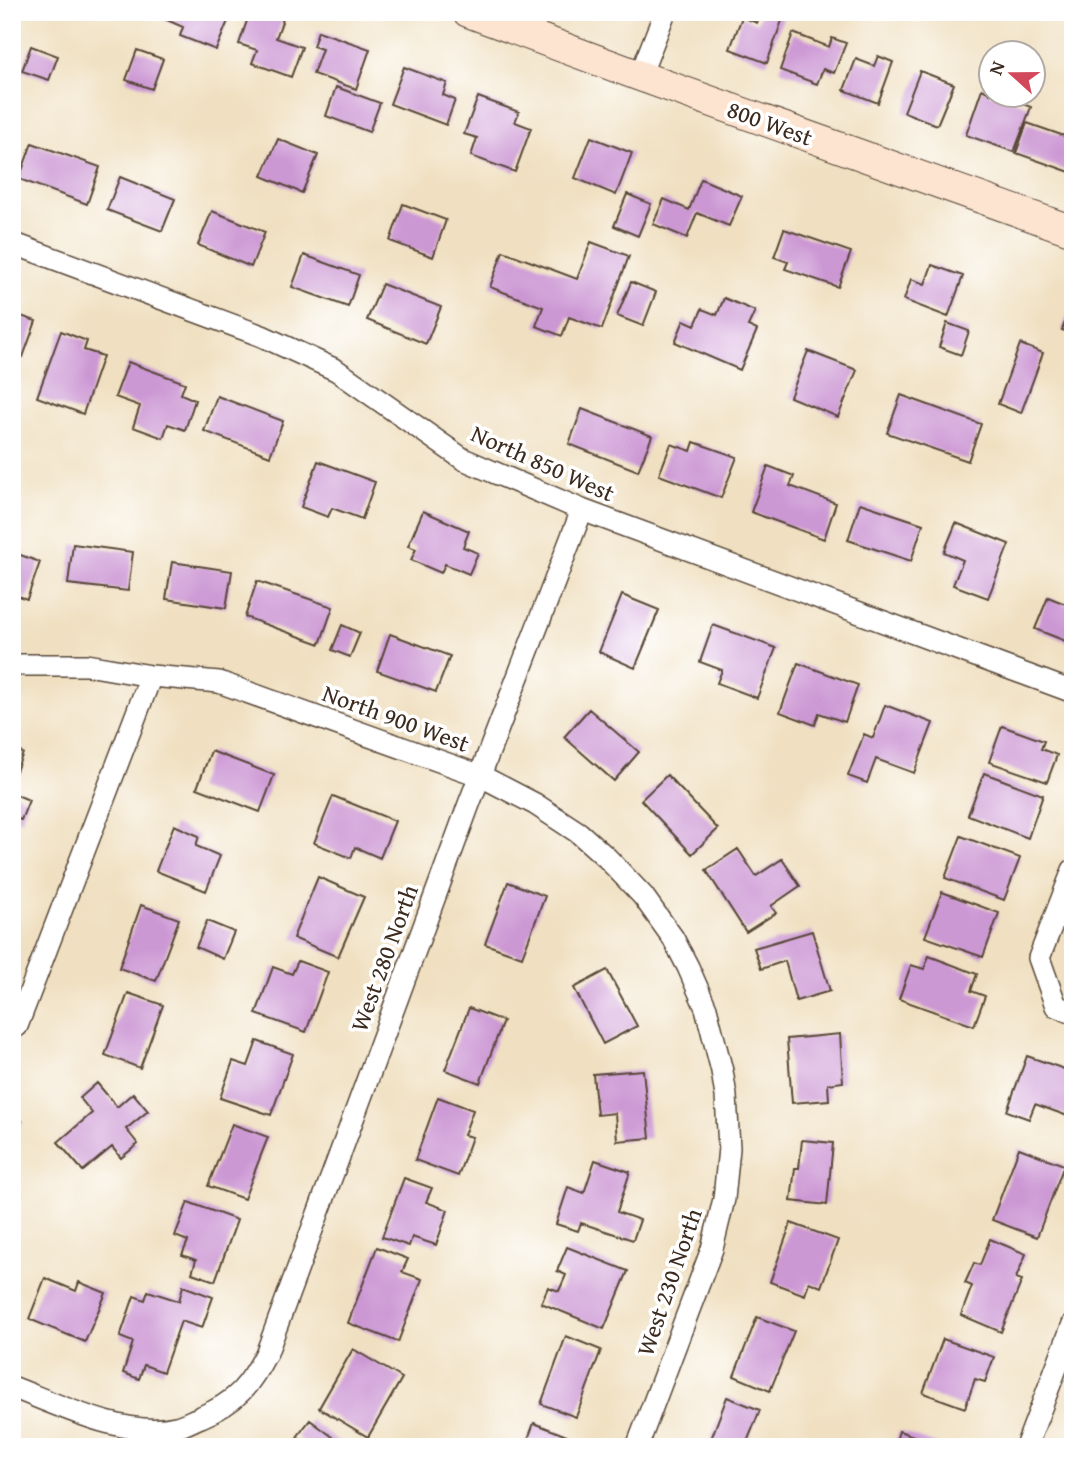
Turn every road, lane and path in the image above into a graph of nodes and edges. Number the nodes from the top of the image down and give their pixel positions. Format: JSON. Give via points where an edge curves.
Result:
{"nodes":[{"id":1,"x":468,"y":12,"type":"edge"},
{"id":2,"x":665,"y":12,"type":"edge"},
{"id":3,"x":640,"y":76,"type":"junction"},
{"id":4,"x":1073,"y":231,"type":"edge"},
{"id":5,"x":12,"y":243,"type":"edge"},
{"id":6,"x":582,"y":510,"type":"junction"},
{"id":7,"x":12,"y":665,"type":"edge"},
{"id":8,"x":151,"y":676,"type":"junction"},
{"id":9,"x":1073,"y":692,"type":"edge"},
{"id":10,"x":481,"y":776,"type":"junction"},
{"id":11,"x":1073,"y":870,"type":"edge"},
{"id":12,"x":688,"y":967,"type":"joint"},
{"id":13,"x":1064,"y":1009,"type":"edge"},
{"id":14,"x":17,"y":1026,"type":"dead end"},
{"id":15,"x":1073,"y":1324,"type":"edge"},
{"id":16,"x":12,"y":1387,"type":"edge"},
{"id":17,"x":638,"y":1447,"type":"edge"},
{"id":18,"x":1026,"y":1447,"type":"edge"}],
"edges":[{"from":1,"to":3,"type":"street","name":"800 West"},
{"from":2,"to":3,"type":"street"},
{"from":3,"to":4,"type":"street","name":"800 West"},
{"from":5,"to":6,"type":"street","name":"North 850 West","via":[[262,336],[336,370],[463,459]]},
{"from":6,"to":9,"type":"street","name":"North 850 West"},
{"from":6,"to":10,"type":"street","name":"West 280 North"},
{"from":7,"to":8,"type":"street","name":"North 900 West","via":[[87,665]]},
{"from":8,"to":10,"type":"street","name":"North 900 West","via":[[219,682]]},
{"from":8,"to":14,"type":"street"},
{"from":10,"to":12,"type":"street","name":"North 900 West","via":[[535,804],[607,858],[643,896]]},
{"from":10,"to":16,"type":"street","name":"West 280 North","via":[[267,1352],[241,1393],[217,1411],[177,1427],[147,1430],[114,1425]]},
{"from":11,"to":13,"type":"street","via":[[1039,958]]},
{"from":12,"to":17,"type":"street","name":"West 230 North","via":[[706,1008],[724,1084],[729,1148],[724,1199],[712,1250]]},
{"from":15,"to":18,"type":"street"}]}
